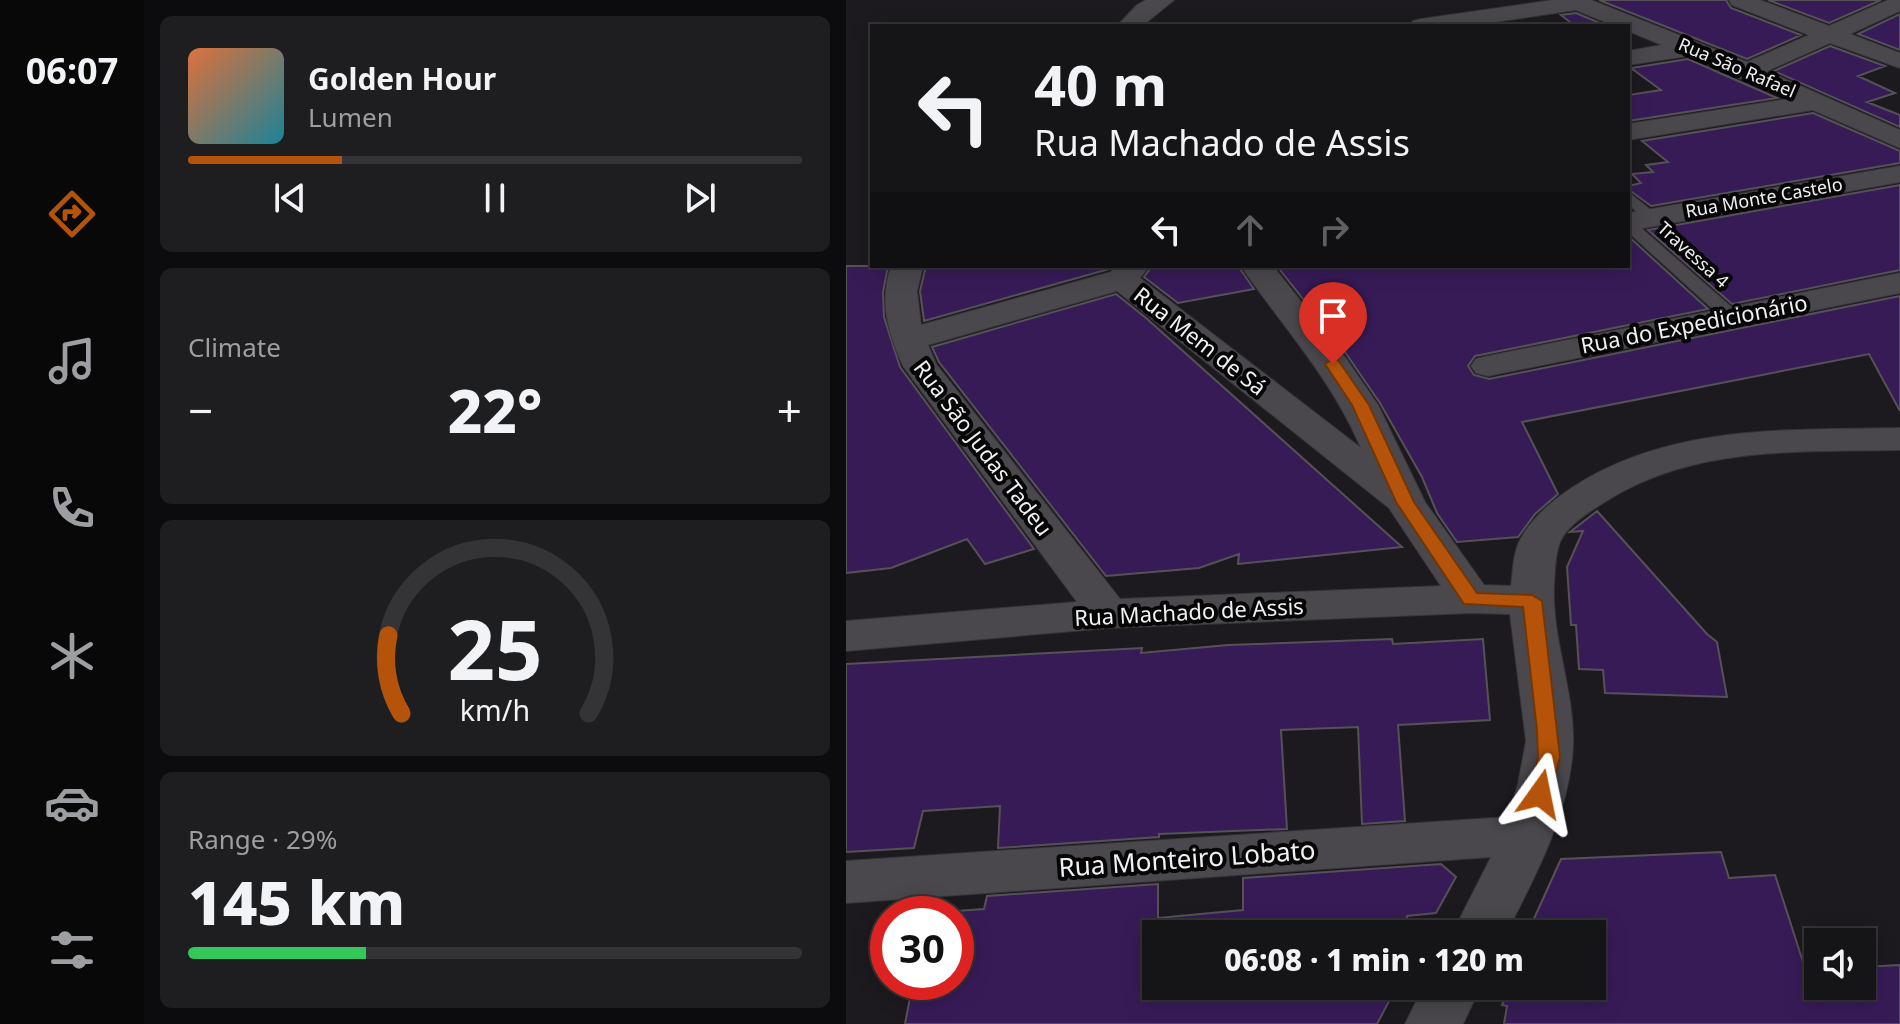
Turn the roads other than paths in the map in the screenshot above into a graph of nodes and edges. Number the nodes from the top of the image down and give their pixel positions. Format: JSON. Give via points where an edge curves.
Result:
{"nodes":[{"id":1,"x":1163,"y":0,"type":"edge"},
{"id":2,"x":1740,"y":0,"type":"edge"},
{"id":3,"x":1575,"y":2,"type":"edge"},
{"id":4,"x":1900,"y":3,"type":"edge"},
{"id":5,"x":1476,"y":23,"type":"edge"},
{"id":6,"x":1131,"y":24,"type":"edge"},
{"id":7,"x":1830,"y":34,"type":"junction"},
{"id":8,"x":1692,"y":48,"type":"junction"},
{"id":9,"x":1630,"y":58,"type":"edge"},
{"id":10,"x":1900,"y":61,"type":"edge"},
{"id":11,"x":1747,"y":71,"type":"junction"},
{"id":12,"x":1816,"y":102,"type":"junction"},
{"id":13,"x":1630,"y":132,"type":"edge"},
{"id":14,"x":1900,"y":140,"type":"edge"},
{"id":15,"x":1900,"y":174,"type":"edge"},
{"id":16,"x":1636,"y":221,"type":"edge"},
{"id":17,"x":906,"y":268,"type":"edge"},
{"id":18,"x":1259,"y":268,"type":"edge"},
{"id":19,"x":1127,"y":272,"type":"edge"},
{"id":20,"x":1900,"y":283,"type":"edge"},
{"id":21,"x":1731,"y":316,"type":"junction"},
{"id":22,"x":907,"y":340,"type":"junction"},
{"id":23,"x":1488,"y":366,"type":"dead end"},
{"id":24,"x":1900,"y":439,"type":"edge"},
{"id":25,"x":1405,"y":502,"type":"junction"},
{"id":26,"x":1471,"y":599,"type":"junction"},
{"id":27,"x":1532,"y":601,"type":"junction"},
{"id":28,"x":1108,"y":614,"type":"junction"},
{"id":29,"x":846,"y":636,"type":"edge"},
{"id":30,"x":1528,"y":835,"type":"junction"},
{"id":31,"x":846,"y":882,"type":"edge"},
{"id":32,"x":1486,"y":920,"type":"edge"},
{"id":33,"x":1446,"y":1000,"type":"edge"},
{"id":34,"x":1434,"y":1024,"type":"edge"}],
"edges":[{"from":1,"to":6,"type":"street"},
{"from":2,"to":7,"type":"street"},
{"from":3,"to":5,"type":"street"},
{"from":3,"to":8,"type":"street","name":"Rua São Rafael"},
{"from":4,"to":7,"type":"street"},
{"from":7,"to":10,"type":"street"},
{"from":7,"to":11,"type":"street"},
{"from":8,"to":9,"type":"street"},
{"from":8,"to":11,"type":"street","name":"Rua São Rafael"},
{"from":11,"to":12,"type":"street","name":"Rua São Rafael"},
{"from":12,"to":13,"type":"street"},
{"from":12,"to":14,"type":"street","name":"Rua São Rafael"},
{"from":15,"to":16,"type":"street","name":"Rua Monte Castelo"},
{"from":16,"to":21,"type":"lane","name":"Travessa 4"},
{"from":17,"to":22,"type":"street","name":"Rua São Judas Tadeu","via":[[900,293]]},
{"from":18,"to":25,"type":"street","via":[[1360,405]]},
{"from":19,"to":22,"type":"street"},
{"from":19,"to":25,"type":"street","name":"Rua Mem de Sá"},
{"from":20,"to":21,"type":"street","name":"Rua do Expedicionário"},
{"from":21,"to":23,"type":"street","name":"Rua do Expedicionário"},
{"from":22,"to":28,"type":"street","name":"Rua São Judas Tadeu","via":[[941,395]]},
{"from":24,"to":27,"type":"street","via":[[1724,447],[1634,466],[1592,489],[1540,540]]},
{"from":25,"to":26,"type":"street"},
{"from":26,"to":27,"type":"street","name":"Rua Machado de Assis"},
{"from":26,"to":28,"type":"street","name":"Rua Machado de Assis"},
{"from":27,"to":30,"type":"street","via":[[1549,757]]},
{"from":28,"to":29,"type":"street","name":"Rua Machado de Assis"},
{"from":30,"to":31,"type":"street","name":"Rua Monteiro Lobato"},
{"from":30,"to":32,"type":"street"},
{"from":33,"to":34,"type":"street"}]}
